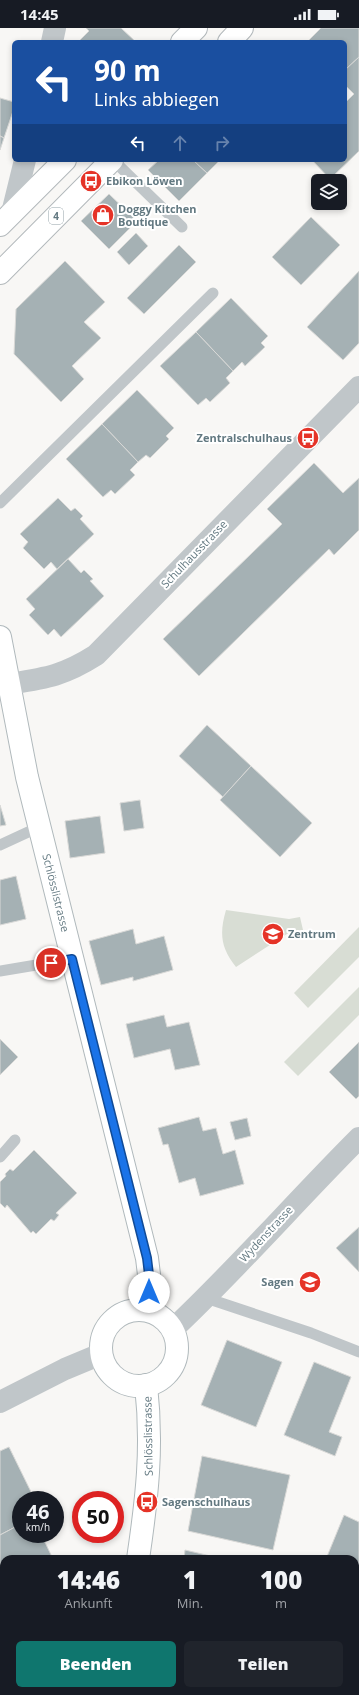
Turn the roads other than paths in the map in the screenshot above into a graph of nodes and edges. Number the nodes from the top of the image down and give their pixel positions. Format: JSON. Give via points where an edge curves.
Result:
{"nodes":[{"id":1,"x":55,"y":28,"type":"edge"},
{"id":2,"x":196,"y":28,"type":"edge"},
{"id":3,"x":242,"y":28,"type":"edge"},
{"id":4,"x":52,"y":40,"type":"edge"},
{"id":5,"x":184,"y":40,"type":"edge"},
{"id":6,"x":230,"y":40,"type":"edge"},
{"id":7,"x":23,"y":162,"type":"edge"},
{"id":8,"x":63,"y":162,"type":"edge"},
{"id":9,"x":110,"y":162,"type":"edge"},
{"id":10,"x":114,"y":162,"type":"edge"},
{"id":11,"x":6,"y":219,"type":"edge"},
{"id":12,"x":182,"y":227,"type":"dead end"},
{"id":13,"x":0,"y":272,"type":"edge"},
{"id":14,"x":213,"y":293,"type":"dead end"},
{"id":15,"x":359,"y":387,"type":"edge"},
{"id":16,"x":0,"y":503,"type":"edge"},
{"id":17,"x":0,"y":637,"type":"edge"},
{"id":18,"x":8,"y":684,"type":"junction"},
{"id":19,"x":39,"y":827,"type":"junction"},
{"id":20,"x":0,"y":845,"type":"edge"},
{"id":21,"x":72,"y":959,"type":"junction"},
{"id":22,"x":0,"y":971,"type":"edge"},
{"id":23,"x":359,"y":1138,"type":"edge"},
{"id":24,"x":15,"y":1140,"type":"dead end"},
{"id":25,"x":0,"y":1157,"type":"edge"},
{"id":26,"x":206,"y":1298,"type":"junction"},
{"id":27,"x":146,"y":1310,"type":"junction"},
{"id":28,"x":172,"y":1330,"type":"junction"},
{"id":29,"x":359,"y":1352,"type":"edge"},
{"id":30,"x":101,"y":1354,"type":"junction"},
{"id":31,"x":146,"y":1385,"type":"junction"},
{"id":32,"x":0,"y":1402,"type":"edge"},
{"id":33,"x":139,"y":1555,"type":"edge"}],
"edges":[{"from":1,"to":4,"type":"street"},
{"from":2,"to":5,"type":"main road"},
{"from":3,"to":6,"type":"main road"},
{"from":7,"to":11,"type":"street"},
{"from":8,"to":11,"type":"main road"},
{"from":9,"to":13,"type":"main road","number":"4"},
{"from":10,"to":12,"type":"lane"},
{"from":14,"to":16,"type":"lane"},
{"from":15,"to":18,"type":"street","name":"Schulhausstrasse","via":[[96,656],[74,669],[50,678]]},
{"from":17,"to":18,"type":"main road","name":"Schlösslistrasse"},
{"from":18,"to":19,"type":"main road","name":"Schlösslistrasse"},
{"from":19,"to":20,"type":"lane"},
{"from":19,"to":21,"type":"main road","name":"Schlösslistrasse"},
{"from":21,"to":22,"type":"lane"},
{"from":21,"to":27,"type":"main road","name":"Schlösslistrasse","via":[[147,1258],[150,1283]]},
{"from":23,"to":26,"type":"street","name":"Wydenstrasse"},
{"from":24,"to":25,"type":"lane"},
{"from":26,"to":28,"type":"street","name":"Wydenstrasse"},
{"from":26,"to":29,"type":"lane"},
{"from":27,"to":28,"type":"main road","via":[[157,1314]]},
{"from":27,"to":30,"type":"main road","via":[[131,1310],[118,1316],[107,1326],[101,1340]]},
{"from":28,"to":31,"type":"main road","via":[[176,1343],[175,1357],[170,1370],[159,1380]]},
{"from":30,"to":31,"type":"main road","via":[[105,1366],[122,1382]]},
{"from":30,"to":32,"type":"street","via":[[65,1368]]},
{"from":31,"to":33,"type":"main road","name":"Schlösslistrasse","via":[[150,1424],[149,1481]]}]}
